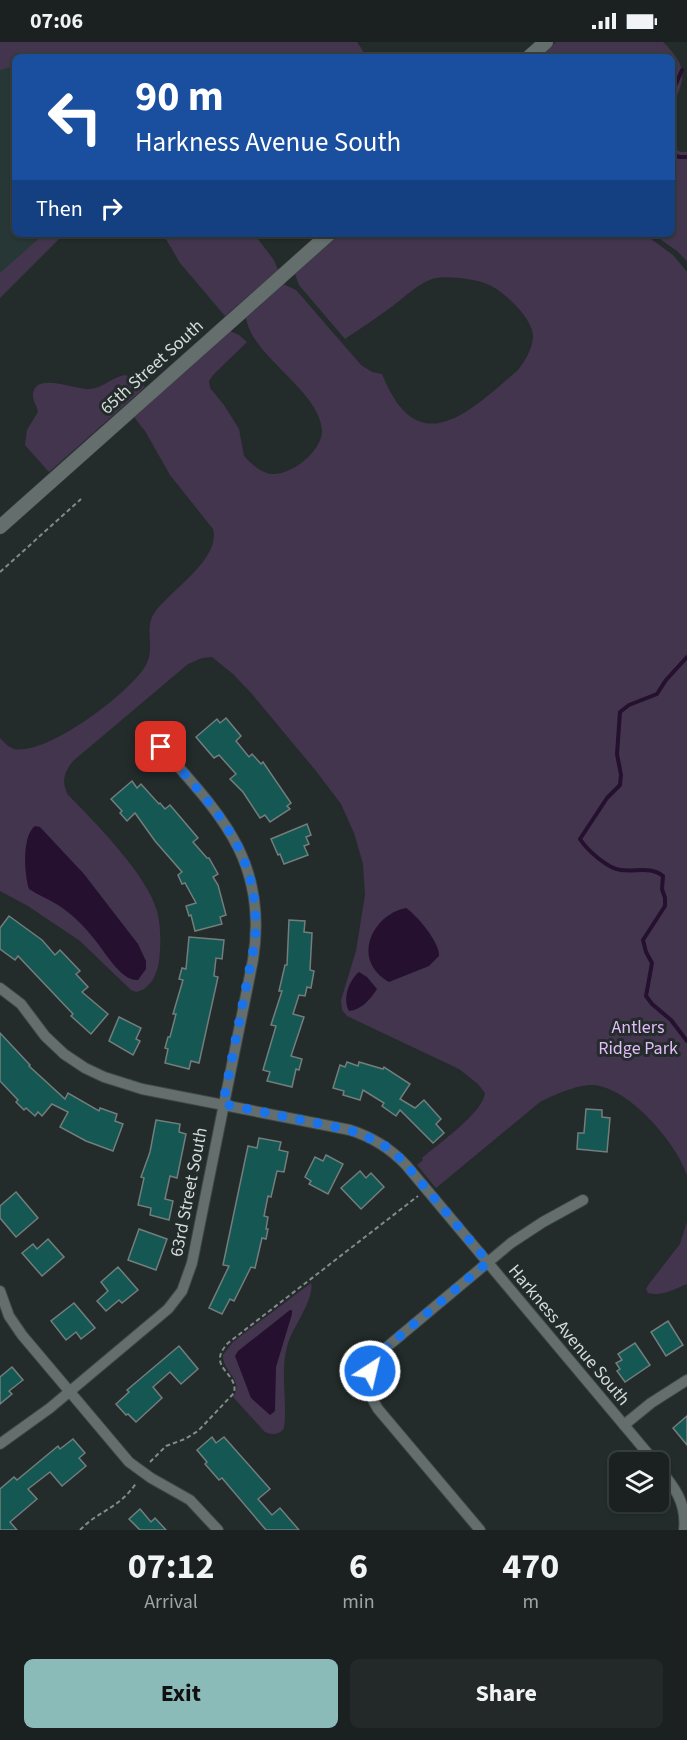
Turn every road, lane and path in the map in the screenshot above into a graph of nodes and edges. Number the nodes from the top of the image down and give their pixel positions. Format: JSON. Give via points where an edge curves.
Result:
{"nodes":[{"id":1,"x":546,"y":42,"type":"edge"},
{"id":2,"x":532,"y":54,"type":"edge"},
{"id":3,"x":326,"y":237,"type":"edge"},
{"id":4,"x":81,"y":499,"type":"dead end"},
{"id":5,"x":0,"y":527,"type":"edge"},
{"id":6,"x":0,"y":572,"type":"edge"},
{"id":7,"x":148,"y":732,"type":"dead end"},
{"id":8,"x":0,"y":988,"type":"edge"},
{"id":9,"x":223,"y":1104,"type":"junction"},
{"id":10,"x":419,"y":1196,"type":"dead end"},
{"id":11,"x":583,"y":1200,"type":"dead end"},
{"id":12,"x":488,"y":1262,"type":"junction"},
{"id":13,"x":0,"y":1292,"type":"edge"},
{"id":14,"x":687,"y":1380,"type":"edge"},
{"id":15,"x":69,"y":1392,"type":"junction"},
{"id":16,"x":624,"y":1425,"type":"junction"},
{"id":17,"x":0,"y":1444,"type":"edge"},
{"id":18,"x":646,"y":1452,"type":"edge"},
{"id":19,"x":149,"y":1464,"type":"dead end"},
{"id":20,"x":669,"y":1480,"type":"edge"},
{"id":21,"x":135,"y":1485,"type":"dead end"},
{"id":22,"x":686,"y":1518,"type":"edge"},
{"id":23,"x":80,"y":1530,"type":"edge"},
{"id":24,"x":219,"y":1530,"type":"edge"},
{"id":25,"x":480,"y":1530,"type":"edge"},
{"id":26,"x":684,"y":1530,"type":"edge"}],
"edges":[{"from":1,"to":2,"type":"street"},
{"from":3,"to":5,"type":"street","name":"65th Street South"},
{"from":4,"to":6,"type":"path"},
{"from":7,"to":9,"type":"street","name":"63rd Street South","via":[[230,830],[252,884],[255,942]]},
{"from":8,"to":9,"type":"street","name":"Harkness Avenue South","via":[[21,1005],[54,1045],[91,1072],[129,1086]]},
{"from":9,"to":12,"type":"street","name":"Harkness Avenue South","via":[[350,1130],[381,1143],[402,1160]]},
{"from":9,"to":15,"type":"street","name":"63rd Street South","via":[[192,1263],[182,1291],[168,1309]]},
{"from":10,"to":19,"type":"path","via":[[228,1343],[220,1361],[234,1383],[234,1393],[198,1431],[166,1446]]},
{"from":11,"to":12,"type":"street","via":[[534,1227]]},
{"from":12,"to":16,"type":"street","name":"Harkness Avenue South"},
{"from":12,"to":25,"type":"street","via":[[380,1353],[371,1367],[369,1381],[370,1395],[378,1409]]},
{"from":13,"to":15,"type":"street","via":[[17,1329]]},
{"from":14,"to":16,"type":"street"},
{"from":15,"to":17,"type":"street","name":"63rd Street South"},
{"from":15,"to":24,"type":"street","via":[[132,1465],[190,1500]]},
{"from":16,"to":18,"type":"street","name":"Harkness Avenue South"},
{"from":20,"to":22,"type":"street","via":[[681,1495]]},
{"from":21,"to":23,"type":"path","via":[[120,1502]]},
{"from":22,"to":26,"type":"street"}]}
